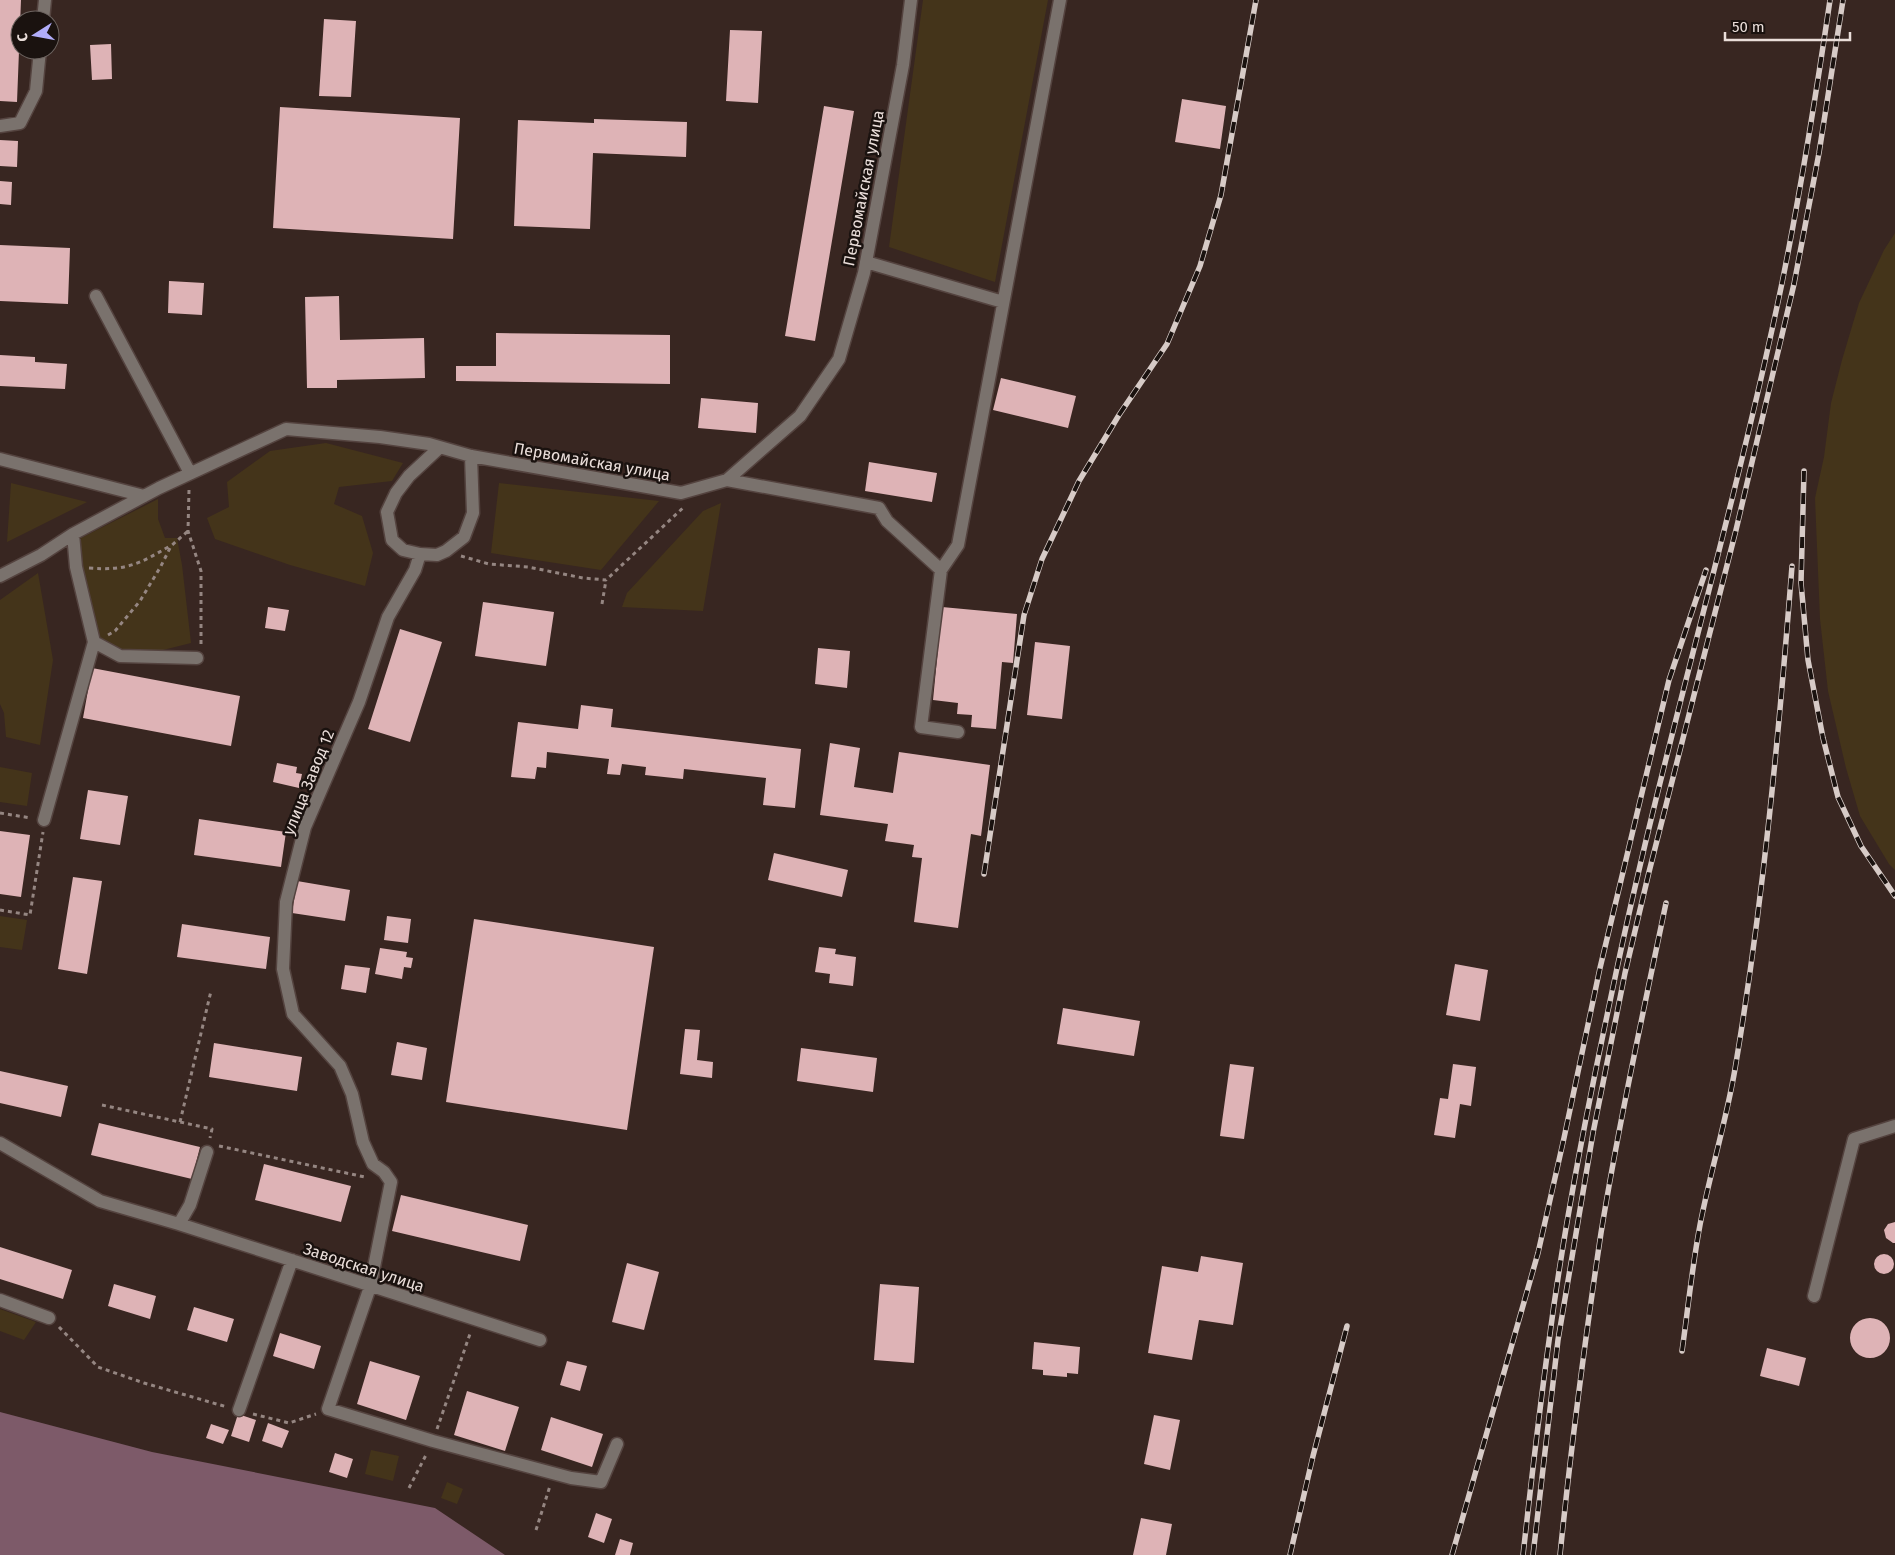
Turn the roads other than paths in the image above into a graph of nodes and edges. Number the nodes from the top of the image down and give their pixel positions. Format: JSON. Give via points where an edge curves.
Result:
{"nodes":[{"id":1,"x":911,"y":0,"type":"edge"},
{"id":2,"x":1060,"y":0,"type":"edge"},
{"id":3,"x":39,"y":60,"type":"edge"},
{"id":4,"x":0,"y":126,"type":"edge"},
{"id":5,"x":866,"y":262,"type":"junction"},
{"id":6,"x":96,"y":296,"type":"dead end"},
{"id":7,"x":1003,"y":302,"type":"junction"},
{"id":8,"x":439,"y":448,"type":"junction"},
{"id":9,"x":471,"y":456,"type":"junction"},
{"id":10,"x":0,"y":459,"type":"edge"},
{"id":11,"x":190,"y":473,"type":"junction"},
{"id":12,"x":727,"y":480,"type":"junction"},
{"id":13,"x":144,"y":496,"type":"junction"},
{"id":14,"x":73,"y":534,"type":"junction"},
{"id":15,"x":420,"y":554,"type":"junction"},
{"id":16,"x":941,"y":570,"type":"junction"},
{"id":17,"x":0,"y":576,"type":"edge"},
{"id":18,"x":94,"y":642,"type":"junction"},
{"id":19,"x":197,"y":658,"type":"dead end"},
{"id":20,"x":958,"y":732,"type":"dead end"},
{"id":21,"x":44,"y":820,"type":"road end"},
{"id":22,"x":1895,"y":1126,"type":"edge"},
{"id":23,"x":0,"y":1143,"type":"edge"},
{"id":24,"x":213,"y":1149,"type":"road end"},
{"id":25,"x":179,"y":1224,"type":"junction"},
{"id":26,"x":292,"y":1260,"type":"junction"},
{"id":27,"x":370,"y":1287,"type":"junction"},
{"id":28,"x":1814,"y":1296,"type":"dead end"},
{"id":29,"x":0,"y":1300,"type":"edge"},
{"id":30,"x":50,"y":1318,"type":"road end"},
{"id":31,"x":540,"y":1340,"type":"dead end"},
{"id":32,"x":240,"y":1410,"type":"road end"},
{"id":33,"x":617,"y":1444,"type":"dead end"}],
"edges":[{"from":1,"to":5,"type":"street","name":"Первомайская улица","via":[[903,65]]},
{"from":2,"to":7,"type":"street"},
{"from":3,"to":4,"type":"street","via":[[36,90],[20,123]]},
{"from":5,"to":7,"type":"street"},
{"from":5,"to":12,"type":"street","name":"Первомайская улица","via":[[839,359],[800,416]]},
{"from":6,"to":11,"type":"street"},
{"from":7,"to":16,"type":"street","via":[[958,545]]},
{"from":8,"to":9,"type":"street","name":"Первомайская улица"},
{"from":8,"to":11,"type":"street","name":"Первомайская улица","via":[[380,436],[286,429]]},
{"from":8,"to":15,"type":"street","via":[[409,476],[387,512],[392,540],[403,550]]},
{"from":9,"to":12,"type":"street","name":"Первомайская улица","via":[[681,493]]},
{"from":9,"to":15,"type":"street","via":[[473,513],[464,537],[437,555]]},
{"from":10,"to":13,"type":"street"},
{"from":11,"to":13,"type":"street","name":"Первомайская улица"},
{"from":12,"to":16,"type":"street","via":[[880,508],[887,521]]},
{"from":13,"to":14,"type":"street","name":"Первомайская улица"},
{"from":14,"to":17,"type":"street","name":"Первомайская улица"},
{"from":14,"to":18,"type":"street","via":[[76,567]]},
{"from":15,"to":27,"type":"street","name":"улица Завод 12","via":[[415,570],[388,617],[359,702],[305,827],[286,902],[283,969],[294,1014],[340,1066],[352,1094],[363,1142],[373,1164],[391,1182]]},
{"from":16,"to":20,"type":"street","via":[[921,727]]},
{"from":18,"to":19,"type":"street","via":[[120,656]]},
{"from":18,"to":21,"type":"street"},
{"from":22,"to":28,"type":"street","via":[[1854,1139]]},
{"from":23,"to":25,"type":"street","name":"Заводская улица","via":[[100,1202]]},
{"from":24,"to":25,"type":"street"},
{"from":25,"to":26,"type":"street","name":"Заводская улица"},
{"from":26,"to":27,"type":"street","name":"Заводская улица"},
{"from":26,"to":32,"type":"street"},
{"from":27,"to":31,"type":"street","name":"Заводская улица"},
{"from":27,"to":33,"type":"street","via":[[328,1409],[433,1441],[601,1482]]},
{"from":29,"to":30,"type":"street"}]}
